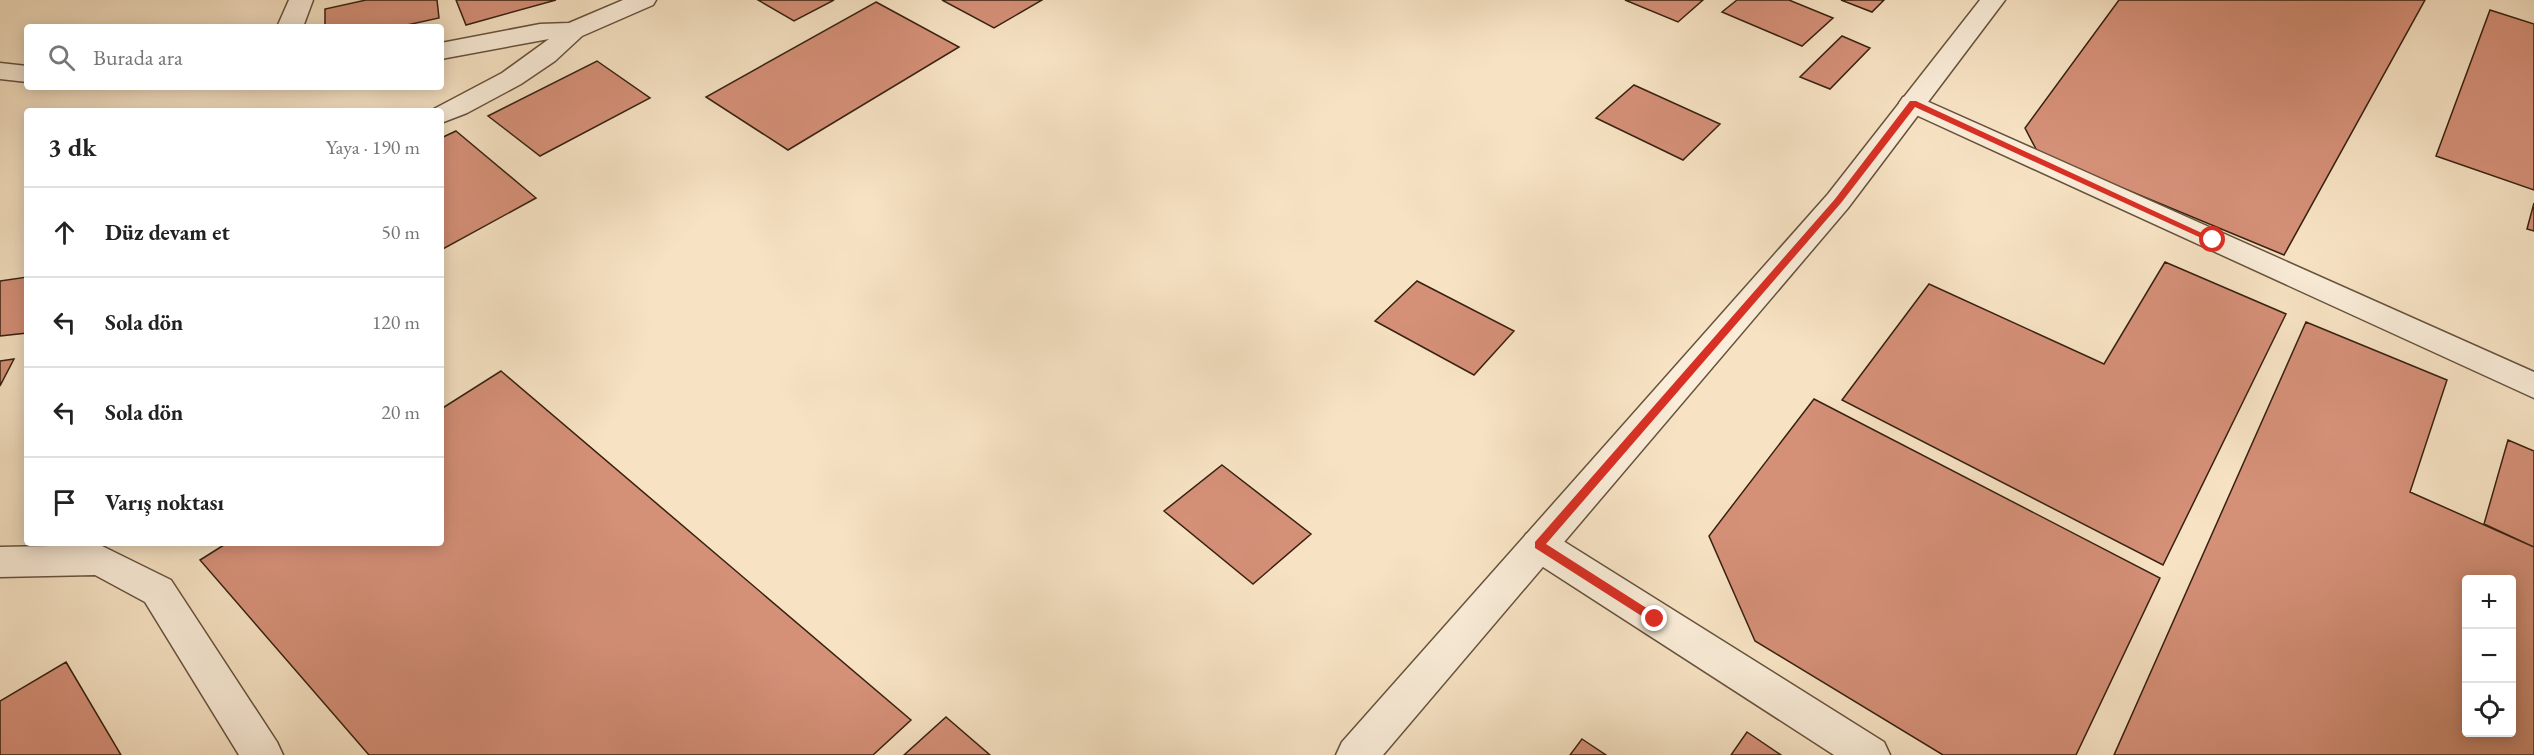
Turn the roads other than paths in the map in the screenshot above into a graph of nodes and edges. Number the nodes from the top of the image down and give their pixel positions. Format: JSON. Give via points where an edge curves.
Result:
{"nodes":[{"id":1,"x":301,"y":0,"type":"edge"},
{"id":2,"x":644,"y":0,"type":"edge"},
{"id":3,"x":1993,"y":0,"type":"edge"},
{"id":4,"x":291,"y":24,"type":"edge"},
{"id":5,"x":573,"y":31,"type":"junction"},
{"id":6,"x":444,"y":50,"type":"edge"},
{"id":7,"x":0,"y":72,"type":"edge"},
{"id":8,"x":24,"y":74,"type":"edge"},
{"id":9,"x":1913,"y":103,"type":"junction"},
{"id":10,"x":444,"y":114,"type":"edge"},
{"id":11,"x":2534,"y":386,"type":"edge"},
{"id":12,"x":1539,"y":545,"type":"junction"},
{"id":13,"x":0,"y":562,"type":"edge"},
{"id":14,"x":262,"y":755,"type":"edge"},
{"id":15,"x":1357,"y":755,"type":"edge"},
{"id":16,"x":1869,"y":755,"type":"edge"}],
"edges":[{"from":1,"to":4,"type":"street"},
{"from":2,"to":5,"type":"street"},
{"from":3,"to":9,"type":"street"},
{"from":5,"to":6,"type":"street"},
{"from":5,"to":10,"type":"street","via":[[558,48]]},
{"from":7,"to":8,"type":"street"},
{"from":9,"to":11,"type":"street"},
{"from":9,"to":12,"type":"street","via":[[1838,201]]},
{"from":12,"to":15,"type":"street"},
{"from":12,"to":16,"type":"street"},
{"from":13,"to":14,"type":"street","via":[[100,560],[158,591]]}]}
